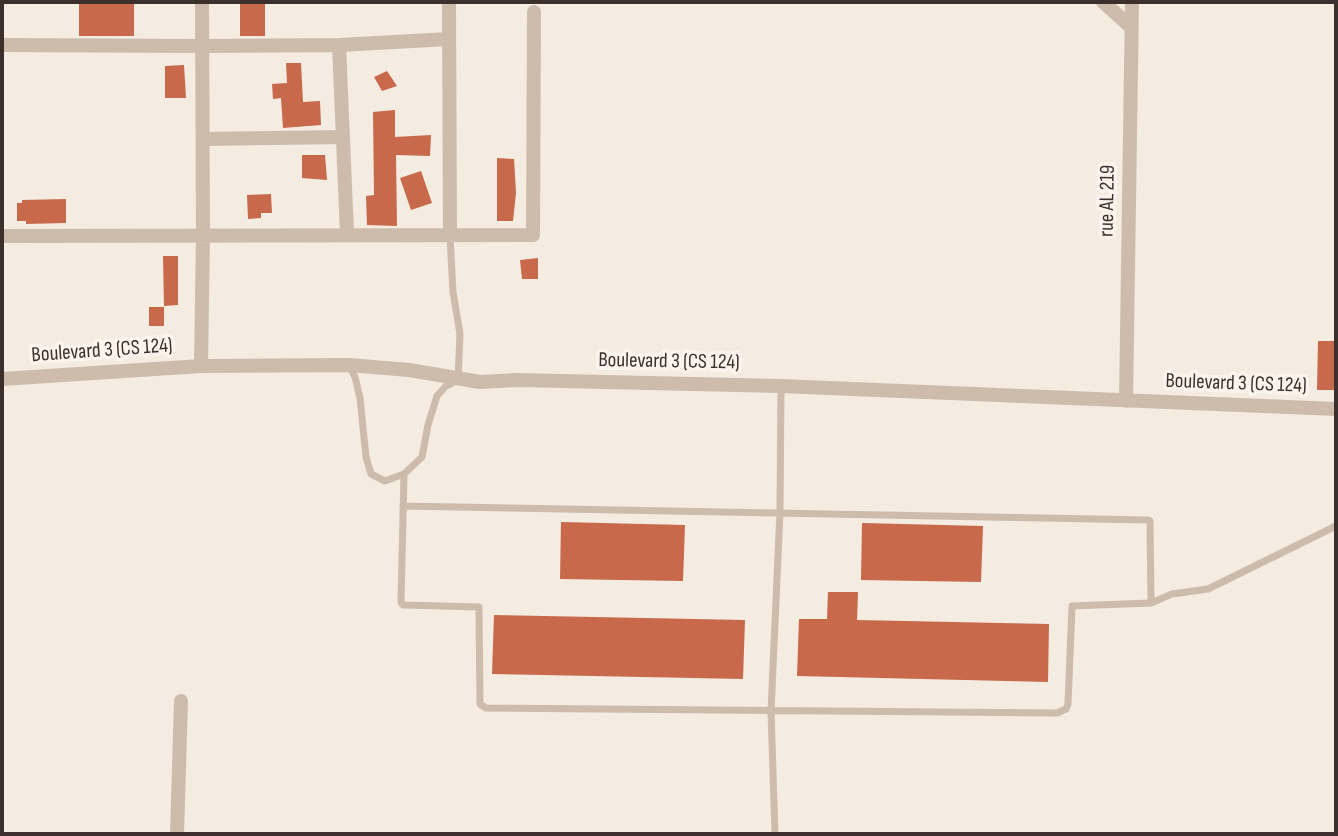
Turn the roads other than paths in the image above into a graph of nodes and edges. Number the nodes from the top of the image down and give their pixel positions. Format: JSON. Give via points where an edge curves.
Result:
{"nodes":[{"id":1,"x":202,"y":2,"type":"edge"},
{"id":2,"x":449,"y":2,"type":"edge"},
{"id":3,"x":1103,"y":2,"type":"edge"},
{"id":4,"x":1132,"y":2,"type":"edge"},
{"id":5,"x":534,"y":12,"type":"dead end"},
{"id":6,"x":1131,"y":27,"type":"junction"},
{"id":7,"x":449,"y":40,"type":"junction"},
{"id":8,"x":2,"y":45,"type":"edge"},
{"id":9,"x":339,"y":45,"type":"junction"},
{"id":10,"x":202,"y":47,"type":"junction"},
{"id":11,"x":343,"y":137,"type":"junction"},
{"id":12,"x":203,"y":139,"type":"junction"},
{"id":13,"x":347,"y":234,"type":"junction"},
{"id":14,"x":203,"y":235,"type":"junction"},
{"id":15,"x":2,"y":236,"type":"edge"},
{"id":16,"x":450,"y":236,"type":"junction"},
{"id":17,"x":349,"y":365,"type":"junction"},
{"id":18,"x":201,"y":366,"type":"junction"},
{"id":19,"x":2,"y":379,"type":"edge"},
{"id":20,"x":458,"y":380,"type":"junction"},
{"id":21,"x":781,"y":386,"type":"junction"},
{"id":22,"x":1126,"y":401,"type":"junction"},
{"id":23,"x":1336,"y":409,"type":"edge"},
{"id":24,"x":404,"y":474,"type":"junction"},
{"id":25,"x":403,"y":506,"type":"junction"},
{"id":26,"x":780,"y":512,"type":"junction"},
{"id":27,"x":1336,"y":526,"type":"edge"},
{"id":28,"x":1151,"y":603,"type":"junction"},
{"id":29,"x":181,"y":701,"type":"dead end"},
{"id":30,"x":771,"y":711,"type":"junction"},
{"id":31,"x":177,"y":834,"type":"edge"},
{"id":32,"x":775,"y":834,"type":"edge"}],
"edges":[{"from":1,"to":10,"type":"street"},
{"from":2,"to":7,"type":"street"},
{"from":3,"to":6,"type":"street"},
{"from":4,"to":6,"type":"street","name":"rue AL 219"},
{"from":5,"to":16,"type":"street","via":[[533,235]]},
{"from":6,"to":22,"type":"street","name":"rue AL 219"},
{"from":7,"to":9,"type":"street"},
{"from":7,"to":16,"type":"street"},
{"from":8,"to":10,"type":"street"},
{"from":9,"to":10,"type":"street"},
{"from":9,"to":11,"type":"street"},
{"from":10,"to":12,"type":"street"},
{"from":11,"to":12,"type":"street"},
{"from":11,"to":13,"type":"street"},
{"from":12,"to":14,"type":"street"},
{"from":13,"to":14,"type":"street"},
{"from":13,"to":16,"type":"street"},
{"from":14,"to":15,"type":"street"},
{"from":14,"to":18,"type":"street"},
{"from":16,"to":20,"type":"lane","via":[[460,334]]},
{"from":17,"to":18,"type":"street","name":"Boulevard 3 (CS 124)"},
{"from":17,"to":20,"type":"street","name":"Boulevard 3 (CS 124)"},
{"from":17,"to":24,"type":"lane","via":[[360,398],[371,474],[385,481]]},
{"from":18,"to":19,"type":"street","name":"Boulevard 3 (CS 124)"},
{"from":20,"to":21,"type":"street","name":"Boulevard 3 (CS 124)"},
{"from":20,"to":24,"type":"lane","via":[[436,396],[422,457]]},
{"from":21,"to":22,"type":"street","name":"Boulevard 3 (CS 124)"},
{"from":21,"to":26,"type":"lane"},
{"from":22,"to":23,"type":"street","name":"Boulevard 3 (CS 124)"},
{"from":24,"to":25,"type":"lane"},
{"from":25,"to":26,"type":"lane"},
{"from":25,"to":30,"type":"lane","via":[[401,602],[479,607],[482,706]]},
{"from":26,"to":28,"type":"lane","via":[[1148,520]]},
{"from":26,"to":30,"type":"lane"},
{"from":27,"to":28,"type":"lane","via":[[1208,589],[1172,594]]},
{"from":28,"to":30,"type":"lane","via":[[1072,606],[1068,704],[1062,712]]},
{"from":29,"to":31,"type":"street"},
{"from":30,"to":32,"type":"lane"}]}
